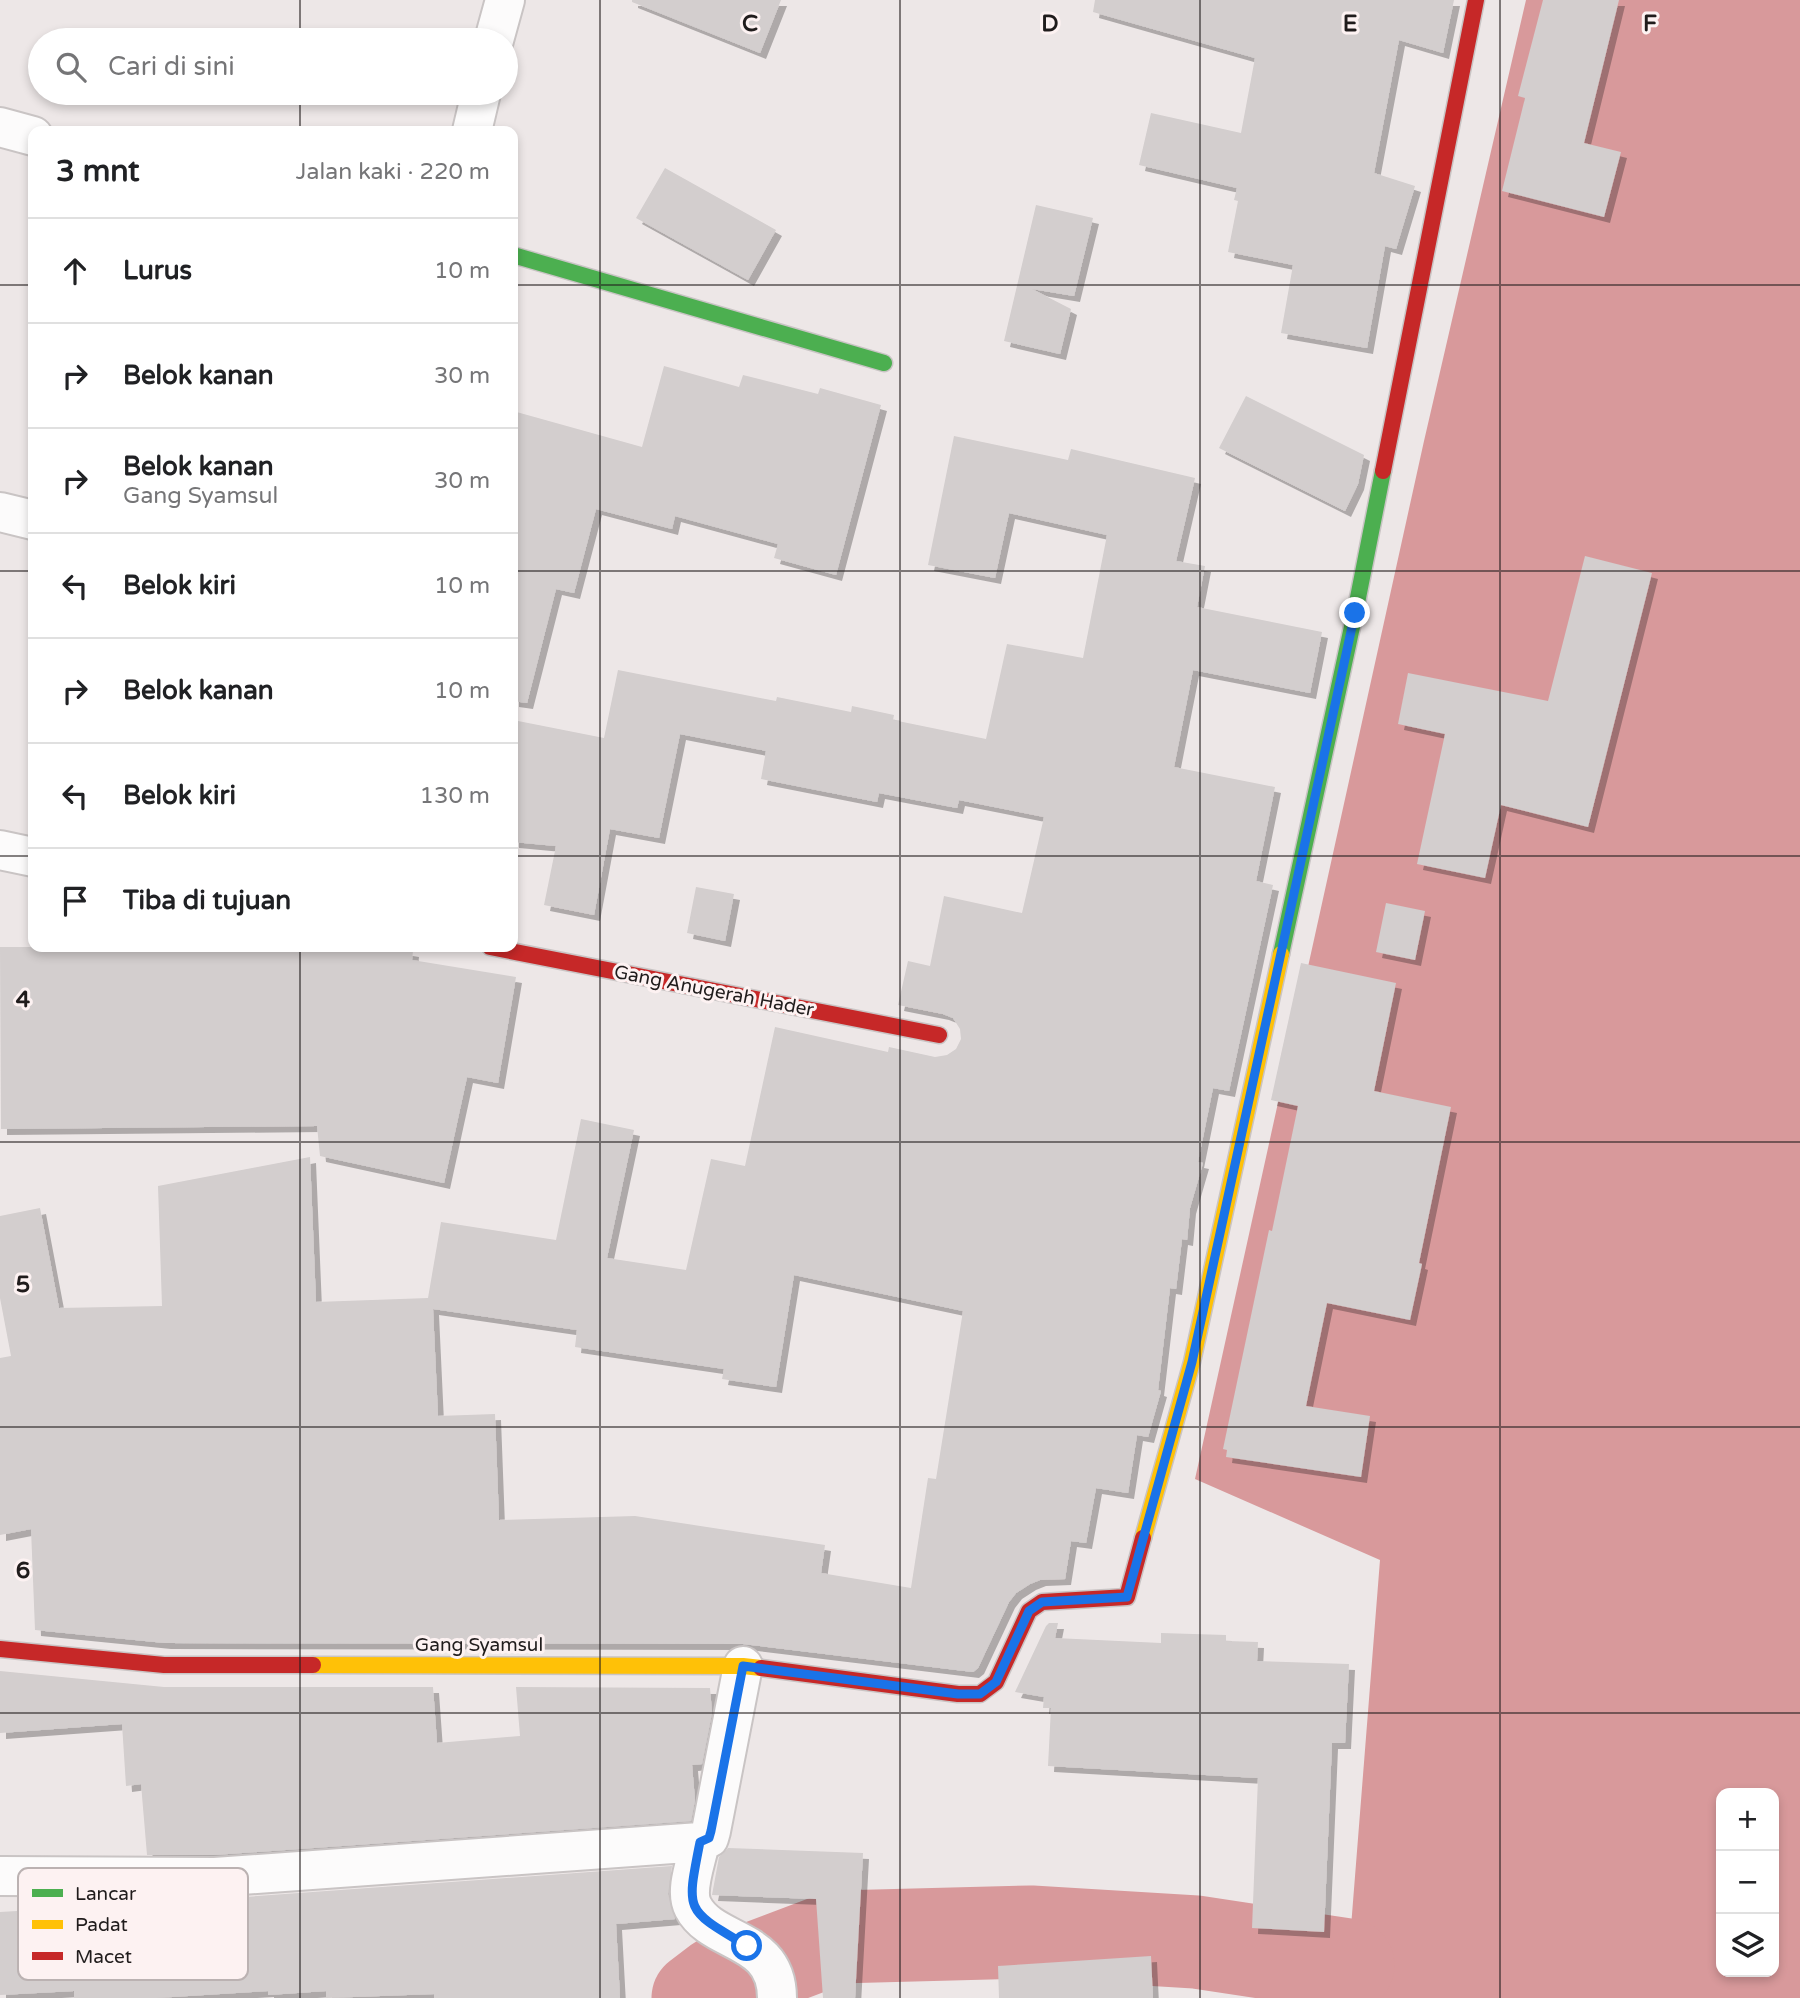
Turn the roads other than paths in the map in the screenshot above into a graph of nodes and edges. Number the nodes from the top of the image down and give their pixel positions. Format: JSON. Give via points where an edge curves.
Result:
{"nodes":[{"id":1,"x":505,"y":0,"type":"edge"},
{"id":2,"x":1476,"y":0,"type":"edge"},
{"id":3,"x":498,"y":28,"type":"edge"},
{"id":4,"x":478,"y":105,"type":"edge"},
{"id":5,"x":473,"y":126,"type":"edge"},
{"id":6,"x":0,"y":127,"type":"edge"},
{"id":7,"x":28,"y":135,"type":"edge"},
{"id":8,"x":518,"y":256,"type":"edge"},
{"id":9,"x":884,"y":363,"type":"dead end"},
{"id":10,"x":0,"y":512,"type":"edge"},
{"id":11,"x":28,"y":519,"type":"edge"},
{"id":12,"x":0,"y":850,"type":"edge"},
{"id":13,"x":28,"y":856,"type":"edge"},
{"id":14,"x":516,"y":952,"type":"edge"},
{"id":15,"x":939,"y":1035,"type":"dead end"},
{"id":16,"x":0,"y":1649,"type":"edge"},
{"id":17,"x":743,"y":1666,"type":"junction"},
{"id":18,"x":700,"y":1842,"type":"junction"},
{"id":19,"x":0,"y":1875,"type":"edge"},
{"id":20,"x":18,"y":1875,"type":"edge"},
{"id":21,"x":248,"y":1875,"type":"edge"},
{"id":22,"x":764,"y":1969,"type":"edge"}],
"edges":[{"from":1,"to":3,"type":"street"},
{"from":2,"to":17,"type":"street","name":"Gang Syamsul","via":[[1355,613],[1192,1362],[1127,1597],[1042,1602],[1029,1611],[996,1682],[980,1694]]},
{"from":4,"to":5,"type":"street"},
{"from":6,"to":7,"type":"street"},
{"from":8,"to":9,"type":"street"},
{"from":10,"to":11,"type":"street"},
{"from":12,"to":13,"type":"street"},
{"from":14,"to":15,"type":"street","name":"Gang Anugerah Hader"},
{"from":16,"to":17,"type":"street","name":"Gang Syamsul","via":[[164,1665]]},
{"from":17,"to":18,"type":"street","via":[[711,1831],[709,1838]]},
{"from":18,"to":21,"type":"street"},
{"from":18,"to":22,"type":"street","via":[[692,1906]]},
{"from":19,"to":20,"type":"street"}]}
